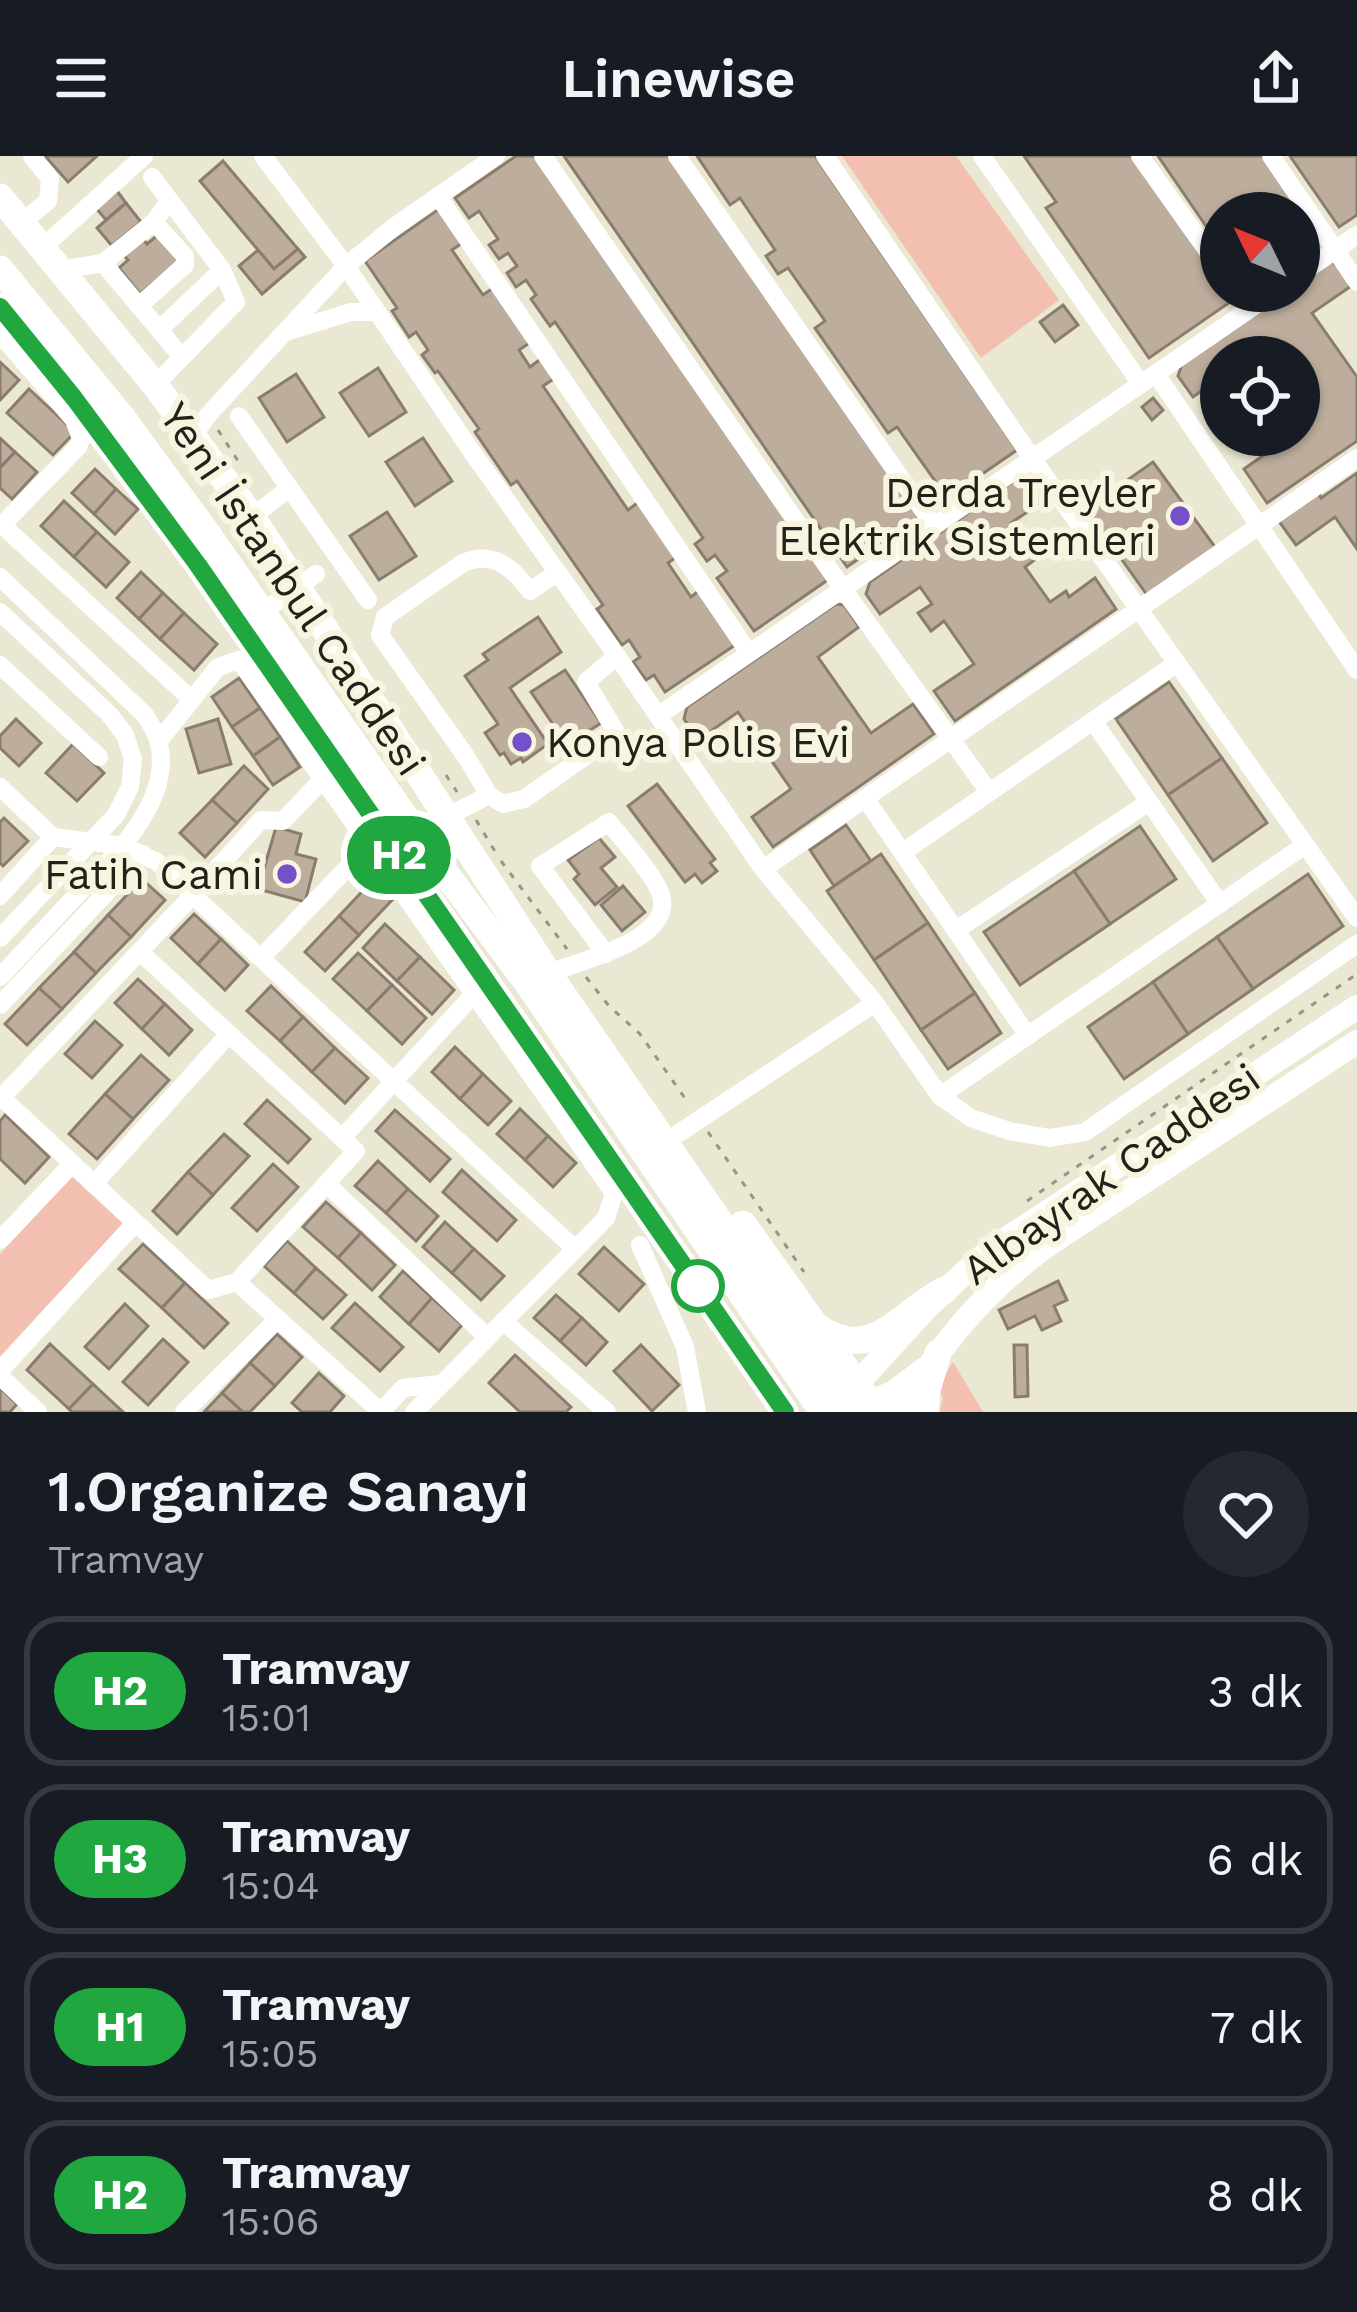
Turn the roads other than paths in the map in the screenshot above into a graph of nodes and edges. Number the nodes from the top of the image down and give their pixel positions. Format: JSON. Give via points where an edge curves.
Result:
{"nodes":[{"id":1,"x":32,"y":156,"type":"edge"},
{"id":2,"x":144,"y":156,"type":"edge"},
{"id":3,"x":263,"y":156,"type":"edge"},
{"id":4,"x":496,"y":156,"type":"edge"},
{"id":5,"x":543,"y":156,"type":"edge"},
{"id":6,"x":677,"y":156,"type":"edge"},
{"id":7,"x":825,"y":156,"type":"edge"},
{"id":8,"x":982,"y":156,"type":"edge"},
{"id":9,"x":1140,"y":156,"type":"edge"},
{"id":10,"x":1271,"y":156,"type":"edge"},
{"id":11,"x":152,"y":177,"type":"dead end"},
{"id":12,"x":438,"y":196,"type":"junction"},
{"id":13,"x":0,"y":197,"type":"edge"},
{"id":14,"x":169,"y":201,"type":"junction"},
{"id":15,"x":154,"y":222,"type":"junction"},
{"id":16,"x":21,"y":223,"type":"junction"},
{"id":17,"x":1357,"y":235,"type":"edge"},
{"id":18,"x":1200,"y":240,"type":"edge"},
{"id":19,"x":41,"y":248,"type":"junction"},
{"id":20,"x":1335,"y":250,"type":"junction"},
{"id":21,"x":1320,"y":260,"type":"edge"},
{"id":22,"x":104,"y":263,"type":"junction"},
{"id":23,"x":346,"y":266,"type":"junction"},
{"id":24,"x":0,"y":269,"type":"edge"},
{"id":25,"x":60,"y":270,"type":"junction"},
{"id":26,"x":222,"y":270,"type":"junction"},
{"id":27,"x":1357,"y":282,"type":"edge"},
{"id":28,"x":139,"y":306,"type":"junction"},
{"id":29,"x":377,"y":312,"type":"junction"},
{"id":30,"x":1246,"y":312,"type":"edge"},
{"id":31,"x":159,"y":330,"type":"junction"},
{"id":32,"x":284,"y":332,"type":"junction"},
{"id":33,"x":0,"y":334,"type":"edge"},
{"id":34,"x":181,"y":356,"type":"junction"},
{"id":35,"x":1148,"y":378,"type":"junction"},
{"id":36,"x":155,"y":385,"type":"junction"},
{"id":37,"x":239,"y":416,"type":"dead end"},
{"id":38,"x":201,"y":425,"type":"junction"},
{"id":39,"x":1032,"y":458,"type":"junction"},
{"id":40,"x":1357,"y":458,"type":"edge"},
{"id":41,"x":289,"y":488,"type":"junction"},
{"id":42,"x":252,"y":517,"type":"junction"},
{"id":43,"x":1,"y":524,"type":"edge"},
{"id":44,"x":934,"y":526,"type":"junction"},
{"id":45,"x":1259,"y":526,"type":"junction"},
{"id":46,"x":558,"y":572,"type":"junction"},
{"id":47,"x":316,"y":574,"type":"dead end"},
{"id":48,"x":0,"y":577,"type":"edge"},
{"id":49,"x":843,"y":589,"type":"junction"},
{"id":50,"x":368,"y":600,"type":"dead end"},
{"id":51,"x":1139,"y":609,"type":"junction"},
{"id":52,"x":0,"y":612,"type":"edge"},
{"id":53,"x":253,"y":618,"type":"dead end"},
{"id":54,"x":749,"y":653,"type":"junction"},
{"id":55,"x":617,"y":656,"type":"junction"},
{"id":56,"x":1177,"y":663,"type":"junction"},
{"id":57,"x":0,"y":664,"type":"edge"},
{"id":58,"x":1357,"y":670,"type":"edge"},
{"id":59,"x":192,"y":700,"type":"junction"},
{"id":60,"x":658,"y":716,"type":"junction"},
{"id":61,"x":1093,"y":722,"type":"junction"},
{"id":62,"x":951,"y":739,"type":"junction"},
{"id":63,"x":159,"y":741,"type":"junction"},
{"id":64,"x":99,"y":757,"type":"dead end"},
{"id":65,"x":322,"y":780,"type":"junction"},
{"id":66,"x":0,"y":787,"type":"edge"},
{"id":67,"x":989,"y":792,"type":"junction"},
{"id":68,"x":489,"y":795,"type":"junction"},
{"id":69,"x":866,"y":798,"type":"junction"},
{"id":70,"x":1149,"y":802,"type":"junction"},
{"id":71,"x":457,"y":811,"type":"junction"},
{"id":72,"x":53,"y":837,"type":"junction"},
{"id":73,"x":94,"y":840,"type":"junction"},
{"id":74,"x":1305,"y":845,"type":"junction"},
{"id":75,"x":124,"y":846,"type":"junction"},
{"id":76,"x":368,"y":846,"type":"junction"},
{"id":77,"x":427,"y":847,"type":"junction"},
{"id":78,"x":902,"y":852,"type":"junction"},
{"id":79,"x":143,"y":854,"type":"junction"},
{"id":80,"x":763,"y":869,"type":"junction"},
{"id":81,"x":194,"y":895,"type":"junction"},
{"id":82,"x":0,"y":896,"type":"edge"},
{"id":83,"x":1220,"y":904,"type":"junction"},
{"id":84,"x":503,"y":905,"type":"junction"},
{"id":85,"x":1357,"y":918,"type":"edge"},
{"id":86,"x":956,"y":930,"type":"junction"},
{"id":87,"x":0,"y":938,"type":"edge"},
{"id":88,"x":1357,"y":944,"type":"edge"},
{"id":89,"x":140,"y":952,"type":"junction"},
{"id":90,"x":606,"y":954,"type":"junction"},
{"id":91,"x":261,"y":958,"type":"junction"},
{"id":92,"x":569,"y":966,"type":"junction"},
{"id":93,"x":0,"y":976,"type":"edge"},
{"id":94,"x":473,"y":995,"type":"junction"},
{"id":95,"x":875,"y":1003,"type":"junction"},
{"id":96,"x":0,"y":1005,"type":"edge"},
{"id":97,"x":1357,"y":1007,"type":"edge"},
{"id":98,"x":229,"y":1034,"type":"junction"},
{"id":99,"x":1028,"y":1036,"type":"junction"},
{"id":100,"x":1357,"y":1042,"type":"edge"},
{"id":101,"x":395,"y":1082,"type":"junction"},
{"id":102,"x":1,"y":1096,"type":"edge"},
{"id":103,"x":940,"y":1096,"type":"junction"},
{"id":104,"x":342,"y":1138,"type":"junction"},
{"id":105,"x":678,"y":1147,"type":"junction"},
{"id":106,"x":72,"y":1163,"type":"junction"},
{"id":107,"x":94,"y":1184,"type":"junction"},
{"id":108,"x":326,"y":1184,"type":"junction"},
{"id":109,"x":135,"y":1223,"type":"junction"},
{"id":110,"x":0,"y":1240,"type":"edge"},
{"id":111,"x":640,"y":1245,"type":"dead end"},
{"id":112,"x":574,"y":1249,"type":"junction"},
{"id":113,"x":237,"y":1282,"type":"junction"},
{"id":114,"x":945,"y":1290,"type":"junction"},
{"id":115,"x":278,"y":1319,"type":"junction"},
{"id":116,"x":503,"y":1321,"type":"junction"},
{"id":117,"x":816,"y":1326,"type":"junction"},
{"id":118,"x":487,"y":1337,"type":"junction"},
{"id":119,"x":889,"y":1349,"type":"junction"},
{"id":120,"x":932,"y":1361,"type":"junction"},
{"id":121,"x":767,"y":1362,"type":"junction"},
{"id":122,"x":0,"y":1374,"type":"edge"},
{"id":123,"x":440,"y":1384,"type":"junction"},
{"id":124,"x":866,"y":1406,"type":"edge"},
{"id":125,"x":812,"y":1410,"type":"edge"},
{"id":126,"x":38,"y":1412,"type":"edge"},
{"id":127,"x":184,"y":1412,"type":"edge"},
{"id":128,"x":381,"y":1412,"type":"edge"},
{"id":129,"x":414,"y":1412,"type":"edge"},
{"id":130,"x":607,"y":1412,"type":"edge"},
{"id":131,"x":697,"y":1412,"type":"edge"},
{"id":132,"x":925,"y":1412,"type":"edge"}],
"edges":[{"from":1,"to":16,"type":"street","via":[[50,179],[48,201]]},
{"from":2,"to":19,"type":"street"},
{"from":3,"to":23,"type":"street"},
{"from":4,"to":12,"type":"street"},
{"from":5,"to":49,"type":"street"},
{"from":6,"to":44,"type":"street"},
{"from":7,"to":39,"type":"street"},
{"from":8,"to":35,"type":"street"},
{"from":9,"to":18,"type":"street"},
{"from":10,"to":20,"type":"street"},
{"from":11,"to":14,"type":"street"},
{"from":12,"to":23,"type":"street"},
{"from":12,"to":54,"type":"street"},
{"from":13,"to":16,"type":"highway","name":"Yeni İstanbul Caddesi"},
{"from":14,"to":15,"type":"street"},
{"from":14,"to":26,"type":"street"},
{"from":15,"to":22,"type":"street"},
{"from":15,"to":28,"type":"street","via":[[185,261]]},
{"from":16,"to":19,"type":"highway","name":"Yeni İstanbul Caddesi"},
{"from":17,"to":20,"type":"street"},
{"from":19,"to":25,"type":"highway","name":"Yeni İstanbul Caddesi"},
{"from":20,"to":21,"type":"street"},
{"from":20,"to":27,"type":"street"},
{"from":22,"to":25,"type":"street"},
{"from":22,"to":28,"type":"street"},
{"from":23,"to":29,"type":"street"},
{"from":23,"to":32,"type":"street"},
{"from":24,"to":77,"type":"highway","name":"Yeni İstanbul Caddesi","via":[[121,416]]},
{"from":25,"to":36,"type":"highway","name":"Yeni İstanbul Caddesi"},
{"from":26,"to":31,"type":"street"},
{"from":26,"to":34,"type":"street","via":[[236,304]]},
{"from":28,"to":31,"type":"street"},
{"from":29,"to":32,"type":"street"},
{"from":29,"to":46,"type":"street"},
{"from":30,"to":35,"type":"street"},
{"from":31,"to":34,"type":"street"},
{"from":32,"to":38,"type":"street"},
{"from":33,"to":43,"type":"street","via":[[81,440]]},
{"from":34,"to":36,"type":"street"},
{"from":35,"to":39,"type":"street"},
{"from":35,"to":45,"type":"street"},
{"from":36,"to":38,"type":"highway","name":"Yeni İstanbul Caddesi"},
{"from":37,"to":41,"type":"street"},
{"from":38,"to":42,"type":"highway","name":"Yeni İstanbul Caddesi"},
{"from":39,"to":44,"type":"street"},
{"from":39,"to":51,"type":"street"},
{"from":40,"to":45,"type":"street"},
{"from":41,"to":42,"type":"street"},
{"from":41,"to":50,"type":"street"},
{"from":42,"to":71,"type":"highway","name":"Yeni İstanbul Caddesi"},
{"from":43,"to":59,"type":"street"},
{"from":44,"to":49,"type":"street"},
{"from":45,"to":51,"type":"street"},
{"from":45,"to":58,"type":"street"},
{"from":46,"to":55,"type":"street"},
{"from":46,"to":68,"type":"street","via":[[530,591],[502,563],[475,558],[382,626],[380,635]]},
{"from":47,"to":53,"type":"street"},
{"from":48,"to":63,"type":"street","via":[[145,715]]},
{"from":49,"to":54,"type":"street"},
{"from":49,"to":62,"type":"street"},
{"from":51,"to":56,"type":"street"},
{"from":51,"to":62,"type":"street"},
{"from":52,"to":73,"type":"street","via":[[125,736],[130,787]]},
{"from":54,"to":60,"type":"street"},
{"from":55,"to":60,"type":"street"},
{"from":55,"to":68,"type":"street","via":[[586,682],[617,734],[524,799],[503,804]]},
{"from":56,"to":61,"type":"street"},
{"from":56,"to":74,"type":"street"},
{"from":57,"to":64,"type":"street"},
{"from":59,"to":63,"type":"street"},
{"from":59,"to":65,"type":"street","via":[[218,667],[239,661]]},
{"from":60,"to":80,"type":"street"},
{"from":61,"to":67,"type":"street"},
{"from":61,"to":70,"type":"street"},
{"from":62,"to":67,"type":"street"},
{"from":62,"to":69,"type":"street"},
{"from":63,"to":75,"type":"street","via":[[154,793]]},
{"from":65,"to":76,"type":"street"},
{"from":65,"to":81,"type":"street","via":[[283,821],[261,820]]},
{"from":66,"to":72,"type":"street"},
{"from":67,"to":78,"type":"street"},
{"from":68,"to":71,"type":"street"},
{"from":69,"to":78,"type":"street"},
{"from":69,"to":80,"type":"street"},
{"from":70,"to":83,"type":"street"},
{"from":70,"to":86,"type":"street"},
{"from":71,"to":84,"type":"highway","name":"Yeni İstanbul Caddesi"},
{"from":72,"to":73,"type":"street"},
{"from":72,"to":82,"type":"street"},
{"from":73,"to":75,"type":"street"},
{"from":73,"to":87,"type":"street"},
{"from":74,"to":83,"type":"street"},
{"from":74,"to":85,"type":"street"},
{"from":75,"to":79,"type":"street"},
{"from":75,"to":93,"type":"street"},
{"from":76,"to":91,"type":"street"},
{"from":76,"to":94,"type":"street"},
{"from":77,"to":105,"type":"highway","name":"Yeni İstanbul Caddesi","via":[[526,981]]},
{"from":77,"to":121,"type":"highway","via":[[503,976]]},
{"from":78,"to":86,"type":"street"},
{"from":79,"to":81,"type":"street"},
{"from":79,"to":96,"type":"street"},
{"from":80,"to":95,"type":"street"},
{"from":81,"to":89,"type":"street"},
{"from":81,"to":91,"type":"street"},
{"from":83,"to":99,"type":"street"},
{"from":84,"to":92,"type":"highway"},
{"from":84,"to":105,"type":"highway","name":"Yeni İstanbul Caddesi"},
{"from":86,"to":99,"type":"street"},
{"from":88,"to":103,"type":"street","via":[[1085,1132],[1050,1138],[1009,1131]]},
{"from":89,"to":98,"type":"street"},
{"from":89,"to":102,"type":"street"},
{"from":90,"to":90,"type":"street","via":[[653,929],[662,894],[609,822],[540,866]]},
{"from":90,"to":92,"type":"street"},
{"from":91,"to":101,"type":"street"},
{"from":92,"to":105,"type":"highway"},
{"from":94,"to":101,"type":"street"},
{"from":94,"to":112,"type":"street","via":[[614,1193],[606,1217]]},
{"from":95,"to":103,"type":"street"},
{"from":95,"to":105,"type":"street"},
{"from":97,"to":114,"type":"main road","name":"Albayrak Caddesi","via":[[991,1250]]},
{"from":98,"to":104,"type":"street"},
{"from":98,"to":107,"type":"street"},
{"from":99,"to":103,"type":"street"},
{"from":100,"to":120,"type":"main road","via":[[1029,1258],[992,1288]]},
{"from":101,"to":104,"type":"street"},
{"from":101,"to":112,"type":"street"},
{"from":102,"to":106,"type":"street"},
{"from":104,"to":108,"type":"street","via":[[356,1151]]},
{"from":105,"to":117,"type":"highway"},
{"from":105,"to":124,"type":"highway","name":"Yeni İstanbul Caddesi"},
{"from":105,"to":125,"type":"highway","name":"Yeni İstanbul Caddesi"},
{"from":106,"to":107,"type":"street"},
{"from":106,"to":110,"type":"street"},
{"from":107,"to":109,"type":"street"},
{"from":108,"to":113,"type":"street"},
{"from":108,"to":118,"type":"street"},
{"from":109,"to":113,"type":"street","via":[[208,1290]]},
{"from":109,"to":122,"type":"street"},
{"from":111,"to":131,"type":"street","via":[[685,1347]]},
{"from":112,"to":116,"type":"street"},
{"from":113,"to":115,"type":"street"},
{"from":114,"to":117,"type":"highway","via":[[868,1340],[848,1341]]},
{"from":114,"to":119,"type":"main road","name":"Albayrak Caddesi"},
{"from":115,"to":127,"type":"street"},
{"from":115,"to":128,"type":"street"},
{"from":116,"to":118,"type":"street"},
{"from":116,"to":130,"type":"street"},
{"from":117,"to":121,"type":"highway","via":[[825,1349],[812,1376],[792,1379]]},
{"from":117,"to":124,"type":"highway"},
{"from":118,"to":123,"type":"street"},
{"from":119,"to":120,"type":"main road","via":[[887,1366],[896,1377]]},
{"from":119,"to":124,"type":"main road","name":"Albayrak Caddesi"},
{"from":120,"to":124,"type":"highway"},
{"from":120,"to":132,"type":"highway"},
{"from":121,"to":125,"type":"highway"},
{"from":122,"to":126,"type":"street"},
{"from":123,"to":128,"type":"street","via":[[403,1388]]},
{"from":123,"to":129,"type":"street"},
{"from":124,"to":125,"type":"main road","name":"Albayrak Caddesi"}]}
